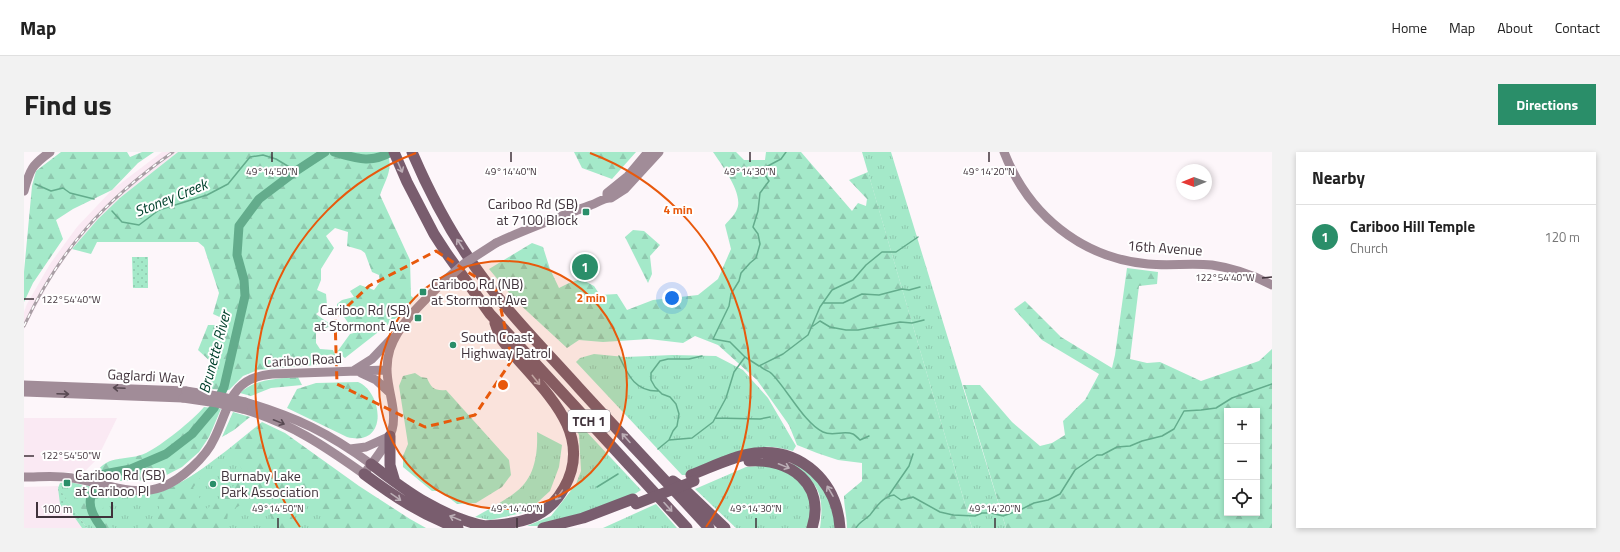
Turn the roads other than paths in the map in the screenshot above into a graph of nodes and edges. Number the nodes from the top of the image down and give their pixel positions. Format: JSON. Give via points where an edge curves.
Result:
{"nodes":[{"id":1,"x":50,"y":152,"type":"edge"},
{"id":2,"x":394,"y":152,"type":"edge"},
{"id":3,"x":412,"y":152,"type":"edge"},
{"id":4,"x":648,"y":152,"type":"edge"},
{"id":5,"x":659,"y":152,"type":"edge"},
{"id":6,"x":1004,"y":152,"type":"edge"},
{"id":7,"x":24,"y":191,"type":"edge"},
{"id":8,"x":607,"y":197,"type":"junction"},
{"id":9,"x":1272,"y":285,"type":"edge"},
{"id":10,"x":490,"y":314,"type":"junction"},
{"id":11,"x":397,"y":333,"type":"junction"},
{"id":12,"x":386,"y":370,"type":"junction"},
{"id":13,"x":352,"y":371,"type":"junction"},
{"id":14,"x":24,"y":385,"type":"edge"},
{"id":15,"x":24,"y":392,"type":"edge"},
{"id":16,"x":389,"y":392,"type":"junction"},
{"id":17,"x":184,"y":395,"type":"junction"},
{"id":18,"x":244,"y":406,"type":"junction"},
{"id":19,"x":296,"y":429,"type":"junction"},
{"id":20,"x":390,"y":436,"type":"junction"},
{"id":21,"x":350,"y":449,"type":"junction"},
{"id":22,"x":371,"y":464,"type":"junction"},
{"id":23,"x":652,"y":467,"type":"junction"},
{"id":24,"x":364,"y":474,"type":"junction"},
{"id":25,"x":24,"y":477,"type":"edge"},
{"id":26,"x":693,"y":478,"type":"junction"},
{"id":27,"x":395,"y":482,"type":"junction"},
{"id":28,"x":634,"y":501,"type":"junction"},
{"id":29,"x":488,"y":527,"type":"edge"},
{"id":30,"x":458,"y":528,"type":"edge"},
{"id":31,"x":542,"y":528,"type":"edge"},
{"id":32,"x":570,"y":528,"type":"edge"},
{"id":33,"x":687,"y":528,"type":"edge"},
{"id":34,"x":709,"y":528,"type":"edge"},
{"id":35,"x":725,"y":528,"type":"edge"},
{"id":36,"x":812,"y":528,"type":"edge"},
{"id":37,"x":840,"y":528,"type":"edge"}],
"edges":[{"from":1,"to":7,"type":"street","via":[[31,169]]},
{"from":2,"to":10,"type":"highway","number":"TCH 1","one_way":true,"via":[[424,216],[447,254]]},
{"from":23,"to":3,"type":"highway","number":"TCH 1","one_way":true,"via":[[540,344],[478,271],[448,225]]},
{"from":4,"to":8,"type":"street","via":[[628,176],[607,193]]},
{"from":5,"to":8,"type":"street","via":[[625,189],[611,198]]},
{"from":6,"to":9,"type":"street","name":"16th Avenue","via":[[1016,179],[1034,206],[1063,231],[1090,248],[1118,259],[1136,262],[1212,265],[1234,269]]},
{"from":8,"to":11,"type":"street","bridge":true,"via":[[496,243],[465,263],[421,304]]},
{"from":10,"to":29,"type":"highway","one_way":true,"via":[[501,339],[562,414],[571,434],[574,453],[569,477],[561,493],[550,506],[518,523]]},
{"from":10,"to":33,"type":"highway","number":"TCH 1","one_way":true},
{"from":11,"to":12,"type":"street"},
{"from":11,"to":13,"type":"street","via":[[372,359]]},
{"from":12,"to":13,"type":"street","name":"Cariboo Road"},
{"from":12,"to":16,"type":"street"},
{"from":13,"to":16,"type":"street","via":[[372,377]]},
{"from":13,"to":25,"type":"street","name":"Cariboo Road","via":[[272,374],[250,379],[237,389],[214,440],[202,457],[182,475],[156,489],[110,487],[68,477]]},
{"from":17,"to":14,"type":"street","name":"Gaglardi Way","one_way":true},
{"from":15,"to":17,"type":"street","name":"Gaglardi Way","one_way":true},
{"from":16,"to":20,"type":"street","via":[[393,414]]},
{"from":17,"to":18,"type":"street","name":"Gaglardi Way","bridge":true,"via":[[217,396]]},
{"from":18,"to":19,"type":"street","name":"Gaglardi Way","one_way":true},
{"from":18,"to":21,"type":"street","name":"Gaglardi Way","via":[[280,413],[311,426]]},
{"from":19,"to":22,"type":"street","via":[[323,439],[362,465]]},
{"from":19,"to":24,"type":"street","name":"Gaglardi Way"},
{"from":20,"to":21,"type":"street","via":[[370,446]]},
{"from":20,"to":22,"type":"street"},
{"from":20,"to":27,"type":"highway","via":[[390,465]]},
{"from":21,"to":22,"type":"street","name":"Gaglardi Way"},
{"from":22,"to":24,"type":"street"},
{"from":22,"to":27,"type":"highway"},
{"from":23,"to":34,"type":"highway","number":"TCH 1"},
{"from":23,"to":35,"type":"highway","via":[[683,488]]},
{"from":24,"to":30,"type":"highway","one_way":true,"via":[[421,513]]},
{"from":26,"to":28,"type":"highway"},
{"from":26,"to":36,"type":"highway","one_way":true,"via":[[749,461],[766,460],[784,465],[804,479],[812,491],[816,509]]},
{"from":37,"to":26,"type":"highway","one_way":true,"via":[[836,503],[827,485],[810,468],[796,459],[777,454],[754,454],[732,459]]},
{"from":29,"to":27,"type":"highway","one_way":true,"via":[[441,511]]},
{"from":28,"to":31,"type":"highway"},
{"from":28,"to":32,"type":"highway","via":[[600,519]]}]}
